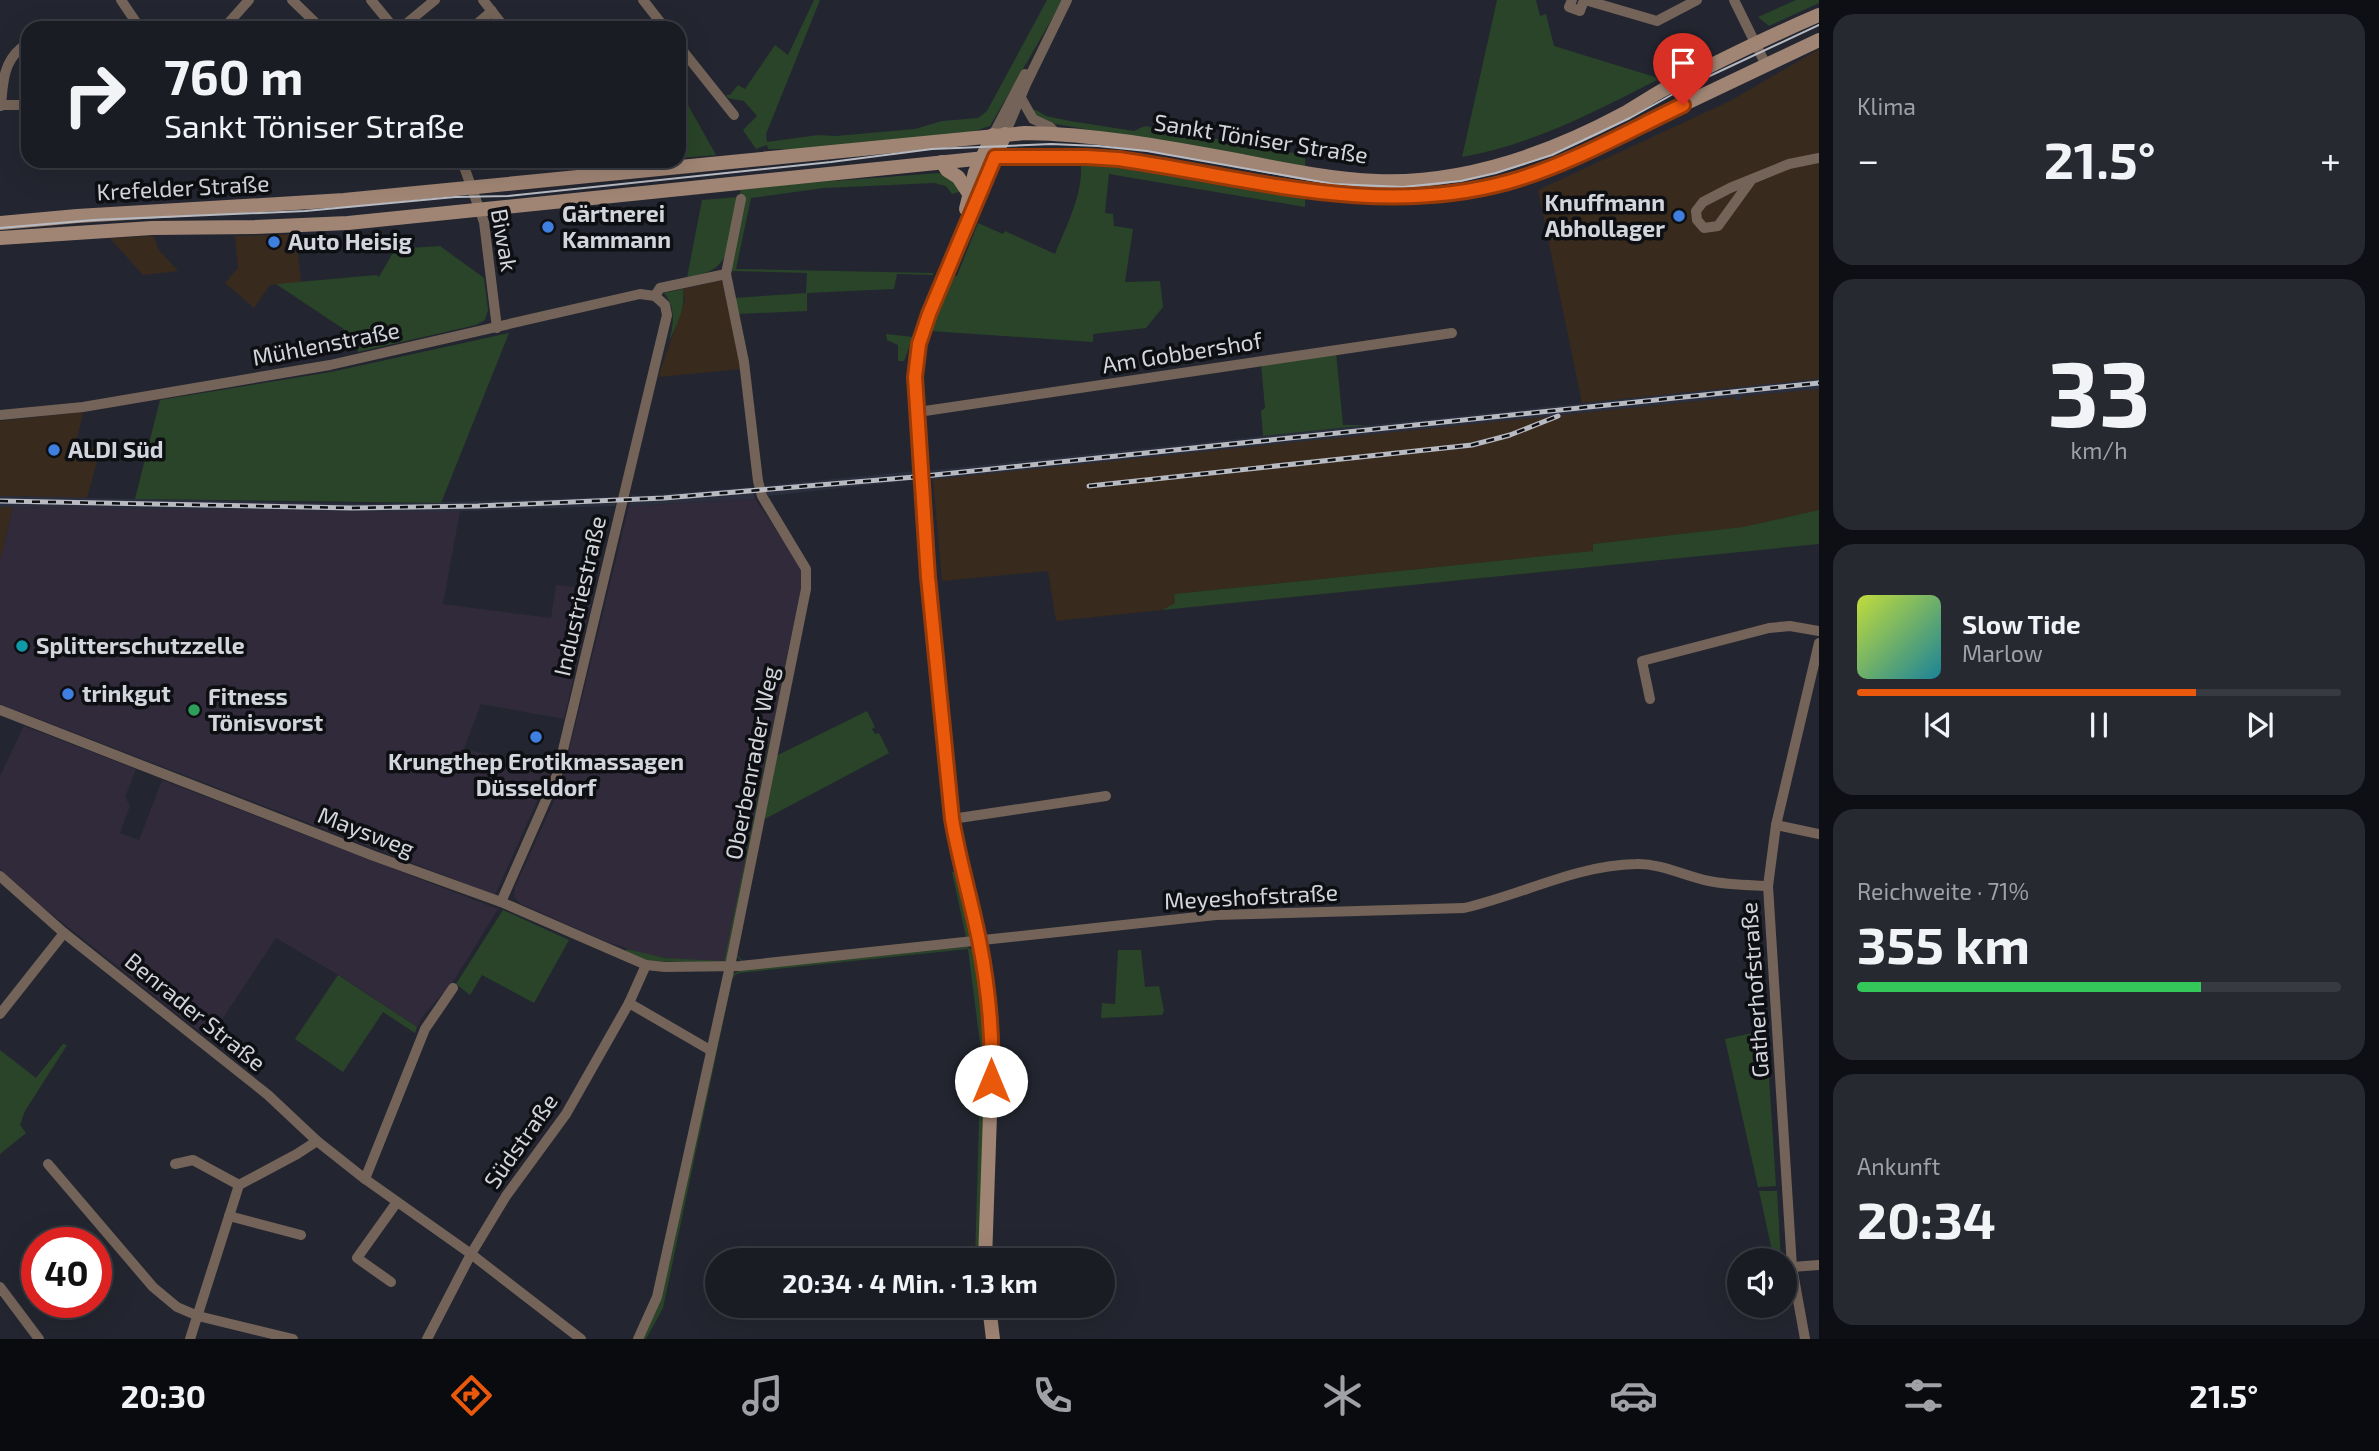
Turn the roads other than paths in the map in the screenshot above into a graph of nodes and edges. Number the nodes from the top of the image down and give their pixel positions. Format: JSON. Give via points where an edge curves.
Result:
{"nodes":[{"id":1,"x":121,"y":0,"type":"edge"},
{"id":2,"x":249,"y":0,"type":"edge"},
{"id":3,"x":292,"y":0,"type":"edge"},
{"id":4,"x":371,"y":0,"type":"edge"},
{"id":5,"x":435,"y":0,"type":"edge"},
{"id":6,"x":483,"y":0,"type":"edge"},
{"id":7,"x":643,"y":0,"type":"edge"},
{"id":8,"x":1067,"y":0,"type":"edge"},
{"id":9,"x":1572,"y":0,"type":"edge"},
{"id":10,"x":1584,"y":0,"type":"edge"},
{"id":11,"x":1697,"y":0,"type":"edge"},
{"id":12,"x":1734,"y":0,"type":"edge"},
{"id":13,"x":492,"y":11,"type":"junction"},
{"id":14,"x":1819,"y":15,"type":"edge"},
{"id":15,"x":135,"y":21,"type":"edge"},
{"id":16,"x":230,"y":21,"type":"edge"},
{"id":17,"x":314,"y":21,"type":"edge"},
{"id":18,"x":388,"y":21,"type":"edge"},
{"id":19,"x":410,"y":21,"type":"edge"},
{"id":20,"x":480,"y":21,"type":"edge"},
{"id":21,"x":500,"y":21,"type":"edge"},
{"id":22,"x":660,"y":21,"type":"edge"},
{"id":23,"x":1055,"y":22,"type":"junction"},
{"id":24,"x":1819,"y":40,"type":"edge"},
{"id":25,"x":1756,"y":43,"type":"junction"},
{"id":26,"x":21,"y":48,"type":"dead end"},
{"id":27,"x":686,"y":55,"type":"edge"},
{"id":28,"x":1766,"y":65,"type":"junction"},
{"id":29,"x":1021,"y":98,"type":"junction"},
{"id":30,"x":21,"y":105,"type":"edge"},
{"id":31,"x":1,"y":106,"type":"edge"},
{"id":32,"x":734,"y":115,"type":"dead end"},
{"id":33,"x":999,"y":134,"type":"junction"},
{"id":34,"x":1057,"y":134,"type":"junction"},
{"id":35,"x":988,"y":158,"type":"junction"},
{"id":36,"x":1819,"y":158,"type":"edge"},
{"id":37,"x":745,"y":162,"type":"joint"},
{"id":38,"x":942,"y":162,"type":"junction"},
{"id":39,"x":686,"y":167,"type":"edge"},
{"id":40,"x":465,"y":168,"type":"edge"},
{"id":41,"x":680,"y":168,"type":"edge"},
{"id":42,"x":1752,"y":179,"type":"junction"},
{"id":43,"x":742,"y":183,"type":"joint"},
{"id":44,"x":473,"y":187,"type":"junction"},
{"id":45,"x":970,"y":195,"type":"junction"},
{"id":46,"x":741,"y":199,"type":"dead end"},
{"id":47,"x":480,"y":210,"type":"junction"},
{"id":48,"x":0,"y":223,"type":"edge"},
{"id":49,"x":0,"y":238,"type":"edge"},
{"id":50,"x":957,"y":246,"type":"junction"},
{"id":51,"x":726,"y":274,"type":"junction"},
{"id":52,"x":655,"y":296,"type":"junction"},
{"id":53,"x":498,"y":328,"type":"junction"},
{"id":54,"x":1452,"y":333,"type":"dead end"},
{"id":55,"x":918,"y":412,"type":"junction"},
{"id":56,"x":0,"y":415,"type":"edge"},
{"id":57,"x":1819,"y":631,"type":"edge"},
{"id":58,"x":1819,"y":643,"type":"edge"},
{"id":59,"x":1650,"y":699,"type":"dead end"},
{"id":60,"x":0,"y":710,"type":"edge"},
{"id":61,"x":1105,"y":796,"type":"dead end"},
{"id":62,"x":952,"y":819,"type":"junction"},
{"id":63,"x":1776,"y":825,"type":"junction"},
{"id":64,"x":1819,"y":834,"type":"edge"},
{"id":65,"x":0,"y":876,"type":"edge"},
{"id":66,"x":1768,"y":886,"type":"junction"},
{"id":67,"x":501,"y":902,"type":"junction"},
{"id":68,"x":64,"y":933,"type":"junction"},
{"id":69,"x":979,"y":941,"type":"junction"},
{"id":70,"x":646,"y":965,"type":"junction"},
{"id":71,"x":726,"y":966,"type":"junction"},
{"id":72,"x":453,"y":988,"type":"dead end"},
{"id":73,"x":629,"y":1003,"type":"junction"},
{"id":74,"x":0,"y":1014,"type":"edge"},
{"id":75,"x":708,"y":1049,"type":"junction"},
{"id":76,"x":317,"y":1141,"type":"junction"},
{"id":77,"x":48,"y":1164,"type":"dead end"},
{"id":78,"x":175,"y":1164,"type":"dead end"},
{"id":79,"x":365,"y":1179,"type":"junction"},
{"id":80,"x":239,"y":1185,"type":"junction"},
{"id":81,"x":397,"y":1202,"type":"junction"},
{"id":82,"x":229,"y":1216,"type":"junction"},
{"id":83,"x":301,"y":1235,"type":"dead end"},
{"id":84,"x":985,"y":1248,"type":"edge"},
{"id":85,"x":1791,"y":1248,"type":"edge"},
{"id":86,"x":471,"y":1254,"type":"junction"},
{"id":87,"x":1819,"y":1265,"type":"edge"},
{"id":88,"x":1797,"y":1267,"type":"edge"},
{"id":89,"x":390,"y":1282,"type":"dead end"},
{"id":90,"x":0,"y":1287,"type":"edge"},
{"id":91,"x":1797,"y":1295,"type":"edge"},
{"id":92,"x":198,"y":1316,"type":"junction"},
{"id":93,"x":990,"y":1318,"type":"edge"},
{"id":94,"x":39,"y":1339,"type":"edge"},
{"id":95,"x":190,"y":1339,"type":"edge"},
{"id":96,"x":293,"y":1339,"type":"edge"},
{"id":97,"x":427,"y":1339,"type":"edge"},
{"id":98,"x":581,"y":1339,"type":"edge"},
{"id":99,"x":638,"y":1339,"type":"edge"},
{"id":100,"x":993,"y":1339,"type":"edge"},
{"id":101,"x":1805,"y":1339,"type":"edge"}],
"edges":[{"from":1,"to":15,"type":"street"},
{"from":2,"to":16,"type":"street"},
{"from":3,"to":17,"type":"street"},
{"from":4,"to":18,"type":"street"},
{"from":5,"to":19,"type":"street"},
{"from":6,"to":13,"type":"street"},
{"from":7,"to":22,"type":"street"},
{"from":8,"to":23,"type":"street"},
{"from":9,"to":10,"type":"street","via":[[1569,7],[1580,11]]},
{"from":10,"to":11,"type":"street","via":[[1657,21]]},
{"from":12,"to":25,"type":"street"},
{"from":13,"to":20,"type":"street"},
{"from":13,"to":21,"type":"street"},
{"from":14,"to":25,"type":"main road","name":"Sankt Töniser Straße"},
{"from":23,"to":29,"type":"street"},
{"from":23,"to":33,"type":"street","via":[[1040,43]]},
{"from":24,"to":28,"type":"main road","name":"Sankt Töniser Straße"},
{"from":25,"to":28,"type":"street"},
{"from":25,"to":34,"type":"main road","name":"Sankt Töniser Straße","via":[[1550,149],[1446,177],[1341,178],[1126,141]]},
{"from":26,"to":31,"type":"street","via":[[12,55],[3,76]]},
{"from":27,"to":32,"type":"street"},
{"from":28,"to":35,"type":"main road","name":"Sankt Töniser Straße","via":[[1554,166],[1489,187],[1434,196],[1336,195],[1119,159]]},
{"from":29,"to":33,"type":"street"},
{"from":29,"to":34,"type":"street","via":[[1033,119]]},
{"from":30,"to":31,"type":"street"},
{"from":33,"to":34,"type":"main road","name":"Sankt Töniser Straße"},
{"from":33,"to":35,"type":"main road"},
{"from":33,"to":37,"type":"main road","name":"Sankt Töniser Straße"},
{"from":35,"to":38,"type":"main road","name":"Sankt Töniser Straße"},
{"from":35,"to":45,"type":"main road"},
{"from":35,"to":50,"type":"main road"},
{"from":36,"to":42,"type":"street","via":[[1797,161]]},
{"from":37,"to":39,"type":"main road","name":"Krefelder Straße"},
{"from":38,"to":43,"type":"main road","name":"Sankt Töniser Straße"},
{"from":38,"to":45,"type":"main road"},
{"from":40,"to":44,"type":"street","name":"Biwak"},
{"from":41,"to":44,"type":"main road","name":"Krefelder Straße"},
{"from":42,"to":42,"type":"street","via":[[1703,201],[1696,211],[1697,220],[1704,228],[1718,226]]},
{"from":43,"to":47,"type":"main road","name":"Krefelder Straße"},
{"from":44,"to":47,"type":"street","name":"Biwak"},
{"from":44,"to":48,"type":"main road","name":"Krefelder Straße","via":[[278,206]]},
{"from":45,"to":50,"type":"main road"},
{"from":46,"to":51,"type":"street","name":"Oberbenrader Weg"},
{"from":47,"to":49,"type":"main road","name":"Krefelder Straße","via":[[314,225],[152,228]]},
{"from":47,"to":53,"type":"street","name":"Biwak"},
{"from":50,"to":55,"type":"main road","via":[[919,344],[915,377]]},
{"from":51,"to":52,"type":"street","name":"Mühlenstraße","via":[[660,288]]},
{"from":51,"to":71,"type":"street","name":"Oberbenrader Weg","via":[[744,362],[761,492],[807,576]]},
{"from":52,"to":53,"type":"street","name":"Mühlenstraße","via":[[640,294]]},
{"from":52,"to":67,"type":"street","name":"Industriestraße","via":[[665,305],[667,315],[557,775]]},
{"from":53,"to":56,"type":"street","name":"Mühlenstraße","via":[[330,365],[83,407]]},
{"from":54,"to":55,"type":"street","name":"Am Gobbershof"},
{"from":55,"to":62,"type":"main road","via":[[928,577]]},
{"from":57,"to":59,"type":"street","via":[[1769,628],[1642,661]]},
{"from":58,"to":63,"type":"street","name":"Gatherhofstraße"},
{"from":60,"to":67,"type":"street","name":"Maysweg"},
{"from":61,"to":62,"type":"street"},
{"from":62,"to":69,"type":"main road"},
{"from":63,"to":64,"type":"street"},
{"from":63,"to":66,"type":"street","name":"Gatherhofstraße"},
{"from":65,"to":68,"type":"street","name":"Benrader Straße"},
{"from":66,"to":69,"type":"street","name":"Meyeshofstraße","via":[[1707,881],[1655,865],[1624,864],[1464,908],[1216,915]]},
{"from":66,"to":85,"type":"street","name":"Gatherhofstraße"},
{"from":67,"to":70,"type":"street","name":"Maysweg"},
{"from":68,"to":74,"type":"street"},
{"from":68,"to":76,"type":"street","name":"Benrader Straße","via":[[228,1062]]},
{"from":69,"to":71,"type":"street","name":"Meyeshofstraße"},
{"from":69,"to":84,"type":"main road","via":[[992,1056]]},
{"from":70,"to":71,"type":"street","name":"Maysweg"},
{"from":70,"to":73,"type":"street","name":"Südstraße"},
{"from":71,"to":75,"type":"street","name":"Oberbenrader Weg"},
{"from":72,"to":79,"type":"street","via":[[425,1029]]},
{"from":73,"to":75,"type":"street"},
{"from":73,"to":86,"type":"street","name":"Südstraße","via":[[566,1114],[506,1196]]},
{"from":75,"to":99,"type":"street","name":"Oberbenrader Weg","via":[[657,1297]]},
{"from":76,"to":79,"type":"street","name":"Benrader Straße"},
{"from":76,"to":80,"type":"street"},
{"from":77,"to":92,"type":"street","via":[[153,1287],[177,1307]]},
{"from":78,"to":80,"type":"street","via":[[193,1160]]},
{"from":79,"to":81,"type":"street","name":"Benrader Straße"},
{"from":80,"to":82,"type":"street"},
{"from":81,"to":86,"type":"street","name":"Benrader Straße"},
{"from":81,"to":89,"type":"street","via":[[357,1258]]},
{"from":82,"to":83,"type":"street"},
{"from":82,"to":92,"type":"street"},
{"from":86,"to":97,"type":"street","name":"Südstraße"},
{"from":86,"to":98,"type":"street","name":"Benrader Straße"},
{"from":87,"to":88,"type":"street"},
{"from":90,"to":94,"type":"street"},
{"from":91,"to":101,"type":"street","name":"Gatherhofstraße"},
{"from":92,"to":95,"type":"street"},
{"from":92,"to":96,"type":"street"},
{"from":93,"to":100,"type":"main road"}]}
